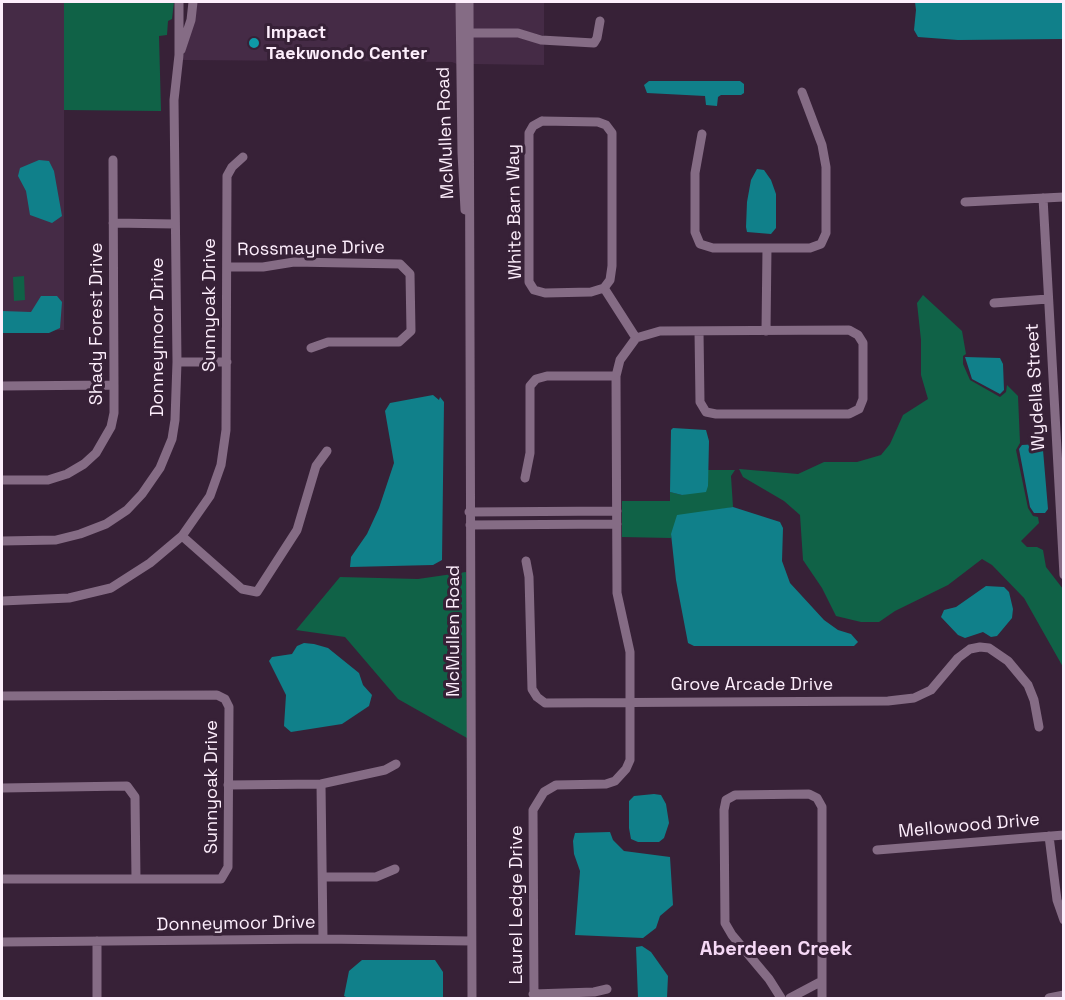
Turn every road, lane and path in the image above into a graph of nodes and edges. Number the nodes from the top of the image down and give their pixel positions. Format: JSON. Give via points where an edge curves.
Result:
{"nodes":[{"id":1,"x":179,"y":2,"type":"edge"},
{"id":2,"x":193,"y":2,"type":"edge"},
{"id":3,"x":460,"y":2,"type":"edge"},
{"id":4,"x":469,"y":2,"type":"edge"},
{"id":5,"x":600,"y":21,"type":"dead end"},
{"id":6,"x":470,"y":33,"type":"junction"},
{"id":7,"x":179,"y":55,"type":"junction"},
{"id":8,"x":802,"y":92,"type":"dead end"},
{"id":9,"x":702,"y":134,"type":"dead end"},
{"id":10,"x":243,"y":157,"type":"dead end"},
{"id":11,"x":113,"y":160,"type":"dead end"},
{"id":12,"x":467,"y":190,"type":"junction"},
{"id":13,"x":1064,"y":197,"type":"edge"},
{"id":14,"x":1043,"y":198,"type":"junction"},
{"id":15,"x":965,"y":202,"type":"dead end"},
{"id":16,"x":113,"y":223,"type":"junction"},
{"id":17,"x":175,"y":224,"type":"junction"},
{"id":18,"x":766,"y":248,"type":"junction"},
{"id":19,"x":227,"y":267,"type":"junction"},
{"id":20,"x":604,"y":288,"type":"junction"},
{"id":21,"x":1048,"y":299,"type":"junction"},
{"id":22,"x":994,"y":303,"type":"dead end"},
{"id":23,"x":699,"y":331,"type":"junction"},
{"id":24,"x":766,"y":331,"type":"junction"},
{"id":25,"x":636,"y":339,"type":"junction"},
{"id":26,"x":311,"y":348,"type":"dead end"},
{"id":27,"x":177,"y":362,"type":"junction"},
{"id":28,"x":227,"y":362,"type":"junction"},
{"id":29,"x":616,"y":376,"type":"junction"},
{"id":30,"x":114,"y":385,"type":"junction"},
{"id":31,"x":2,"y":386,"type":"edge"},
{"id":32,"x":327,"y":451,"type":"dead end"},
{"id":33,"x":525,"y":478,"type":"dead end"},
{"id":34,"x":2,"y":480,"type":"edge"},
{"id":35,"x":469,"y":512,"type":"junction"},
{"id":36,"x":617,"y":512,"type":"junction"},
{"id":37,"x":617,"y":524,"type":"junction"},
{"id":38,"x":470,"y":525,"type":"junction"},
{"id":39,"x":1062,"y":526,"type":"edge"},
{"id":40,"x":182,"y":536,"type":"junction"},
{"id":41,"x":2,"y":542,"type":"edge"},
{"id":42,"x":526,"y":561,"type":"dead end"},
{"id":43,"x":1064,"y":575,"type":"edge"},
{"id":44,"x":2,"y":601,"type":"edge"},
{"id":45,"x":2,"y":696,"type":"edge"},
{"id":46,"x":631,"y":702,"type":"junction"},
{"id":47,"x":1038,"y":727,"type":"dead end"},
{"id":48,"x":396,"y":764,"type":"dead end"},
{"id":49,"x":321,"y":784,"type":"junction"},
{"id":50,"x":228,"y":785,"type":"junction"},
{"id":51,"x":2,"y":788,"type":"edge"},
{"id":52,"x":1064,"y":835,"type":"edge"},
{"id":53,"x":1048,"y":836,"type":"junction"},
{"id":54,"x":877,"y":850,"type":"dead end"},
{"id":55,"x":395,"y":869,"type":"dead end"},
{"id":56,"x":323,"y":877,"type":"junction"},
{"id":57,"x":2,"y":879,"type":"edge"},
{"id":58,"x":136,"y":879,"type":"junction"},
{"id":59,"x":1064,"y":920,"type":"edge"},
{"id":60,"x":323,"y":939,"type":"junction"},
{"id":61,"x":97,"y":941,"type":"junction"},
{"id":62,"x":471,"y":941,"type":"junction"},
{"id":63,"x":2,"y":942,"type":"edge"},
{"id":64,"x":822,"y":981,"type":"junction"},
{"id":65,"x":607,"y":989,"type":"dead end"},
{"id":66,"x":1064,"y":995,"type":"edge"},
{"id":67,"x":534,"y":996,"type":"edge"},
{"id":68,"x":97,"y":999,"type":"edge"},
{"id":69,"x":472,"y":999,"type":"edge"},
{"id":70,"x":781,"y":999,"type":"edge"},
{"id":71,"x":790,"y":999,"type":"edge"},
{"id":72,"x":822,"y":999,"type":"edge"},
{"id":73,"x":1049,"y":999,"type":"edge"}],
"edges":[{"from":1,"to":7,"type":"street","name":"Donneymoor Drive"},
{"from":2,"to":7,"type":"street","name":"Donneymoor Drive"},
{"from":3,"to":12,"type":"street","name":"McMullen Road"},
{"from":4,"to":6,"type":"street","name":"McMullen Road"},
{"from":5,"to":6,"type":"street","via":[[594,43],[541,40],[518,33]]},
{"from":6,"to":12,"type":"street","name":"McMullen Road"},
{"from":7,"to":17,"type":"street","name":"Donneymoor Drive","via":[[174,100]]},
{"from":8,"to":18,"type":"street","via":[[822,146],[826,232],[821,244],[810,248]]},
{"from":9,"to":18,"type":"street","via":[[695,173],[695,232],[700,244],[713,248]]},
{"from":10,"to":19,"type":"street","name":"Sunnyoak Drive","via":[[227,176]]},
{"from":11,"to":16,"type":"street","name":"Shady Forest Drive"},
{"from":12,"to":35,"type":"street","name":"McMullen Road"},
{"from":13,"to":14,"type":"street"},
{"from":14,"to":15,"type":"street"},
{"from":14,"to":21,"type":"street","name":"Wydella Street"},
{"from":16,"to":17,"type":"street"},
{"from":16,"to":30,"type":"street","name":"Shady Forest Drive"},
{"from":17,"to":27,"type":"street","name":"Donneymoor Drive"},
{"from":18,"to":24,"type":"street"},
{"from":19,"to":26,"type":"street","name":"Rossmayne Drive","via":[[294,262],[400,264],[410,274],[411,331],[399,342],[328,342]]},
{"from":19,"to":28,"type":"street","name":"Sunnyoak Drive"},
{"from":20,"to":20,"type":"street","name":"White Barn Way","via":[[545,293],[534,290],[529,282],[529,133],[542,121],[598,122],[612,133],[612,266]]},
{"from":20,"to":25,"type":"street"},
{"from":21,"to":22,"type":"street"},
{"from":21,"to":39,"type":"street","name":"Wydella Street"},
{"from":23,"to":24,"type":"street"},
{"from":23,"to":24,"type":"street","via":[[700,402],[706,412],[849,414],[859,409],[863,399],[863,343],[858,335],[849,330]]},
{"from":23,"to":25,"type":"street","via":[[660,331]]},
{"from":25,"to":29,"type":"street","name":"Laurel Ledge Drive","via":[[620,360]]},
{"from":27,"to":28,"type":"street"},
{"from":27,"to":41,"type":"street","name":"Donneymoor Drive","via":[[172,439],[160,468],[127,510],[80,534],[56,540]]},
{"from":28,"to":40,"type":"street","name":"Sunnyoak Drive","via":[[221,465],[210,496]]},
{"from":29,"to":33,"type":"street","via":[[536,379],[530,386],[530,453]]},
{"from":29,"to":36,"type":"street","name":"Laurel Ledge Drive"},
{"from":30,"to":31,"type":"street"},
{"from":30,"to":34,"type":"street","name":"Shady Forest Drive","via":[[111,427],[96,453],[84,464],[48,480]]},
{"from":32,"to":40,"type":"street","via":[[316,466],[297,530],[257,592],[242,589]]},
{"from":35,"to":36,"type":"street"},
{"from":35,"to":38,"type":"street","name":"McMullen Road"},
{"from":36,"to":37,"type":"street","name":"Laurel Ledge Drive"},
{"from":37,"to":38,"type":"street"},
{"from":37,"to":46,"type":"street","name":"Laurel Ledge Drive","via":[[617,593],[630,652]]},
{"from":38,"to":62,"type":"street","name":"McMullen Road"},
{"from":39,"to":43,"type":"street","name":"Wydella Street"},
{"from":40,"to":44,"type":"street","name":"Sunnyoak Drive","via":[[111,588],[69,598]]},
{"from":42,"to":46,"type":"street","name":"Grove Arcade Drive","via":[[532,689],[537,698],[545,703]]},
{"from":45,"to":50,"type":"street","name":"Sunnyoak Drive","via":[[217,695],[229,706]]},
{"from":46,"to":47,"type":"street","name":"Grove Arcade Drive","via":[[914,698],[931,690],[958,658],[980,646],[1008,661],[1028,685]]},
{"from":46,"to":67,"type":"street","name":"Laurel Ledge Drive","via":[[630,759],[626,770],[606,784],[556,786],[544,792],[533,810]]},
{"from":48,"to":49,"type":"street","via":[[385,771]]},
{"from":49,"to":50,"type":"street"},
{"from":49,"to":56,"type":"street"},
{"from":50,"to":58,"type":"street","name":"Sunnyoak Drive","via":[[228,867],[222,879]]},
{"from":51,"to":58,"type":"street","via":[[127,786],[135,797]]},
{"from":52,"to":53,"type":"street","name":"Mellowood Drive"},
{"from":53,"to":54,"type":"street","name":"Mellowood Drive"},
{"from":53,"to":59,"type":"street","via":[[1057,900]]},
{"from":55,"to":56,"type":"street","via":[[376,877]]},
{"from":56,"to":60,"type":"street"},
{"from":57,"to":58,"type":"street","name":"Sunnyoak Drive"},
{"from":60,"to":61,"type":"street","name":"Donneymoor Drive"},
{"from":60,"to":62,"type":"street","name":"Donneymoor Drive"},
{"from":61,"to":63,"type":"street","name":"Donneymoor Drive"},
{"from":61,"to":68,"type":"street"},
{"from":62,"to":69,"type":"street","name":"McMullen Road"},
{"from":64,"to":70,"type":"street","via":[[822,807],[809,794],[735,795],[726,800],[724,810],[725,923]]},
{"from":64,"to":71,"type":"street"},
{"from":64,"to":72,"type":"street"},
{"from":65,"to":67,"type":"street"},
{"from":66,"to":73,"type":"street"}]}
